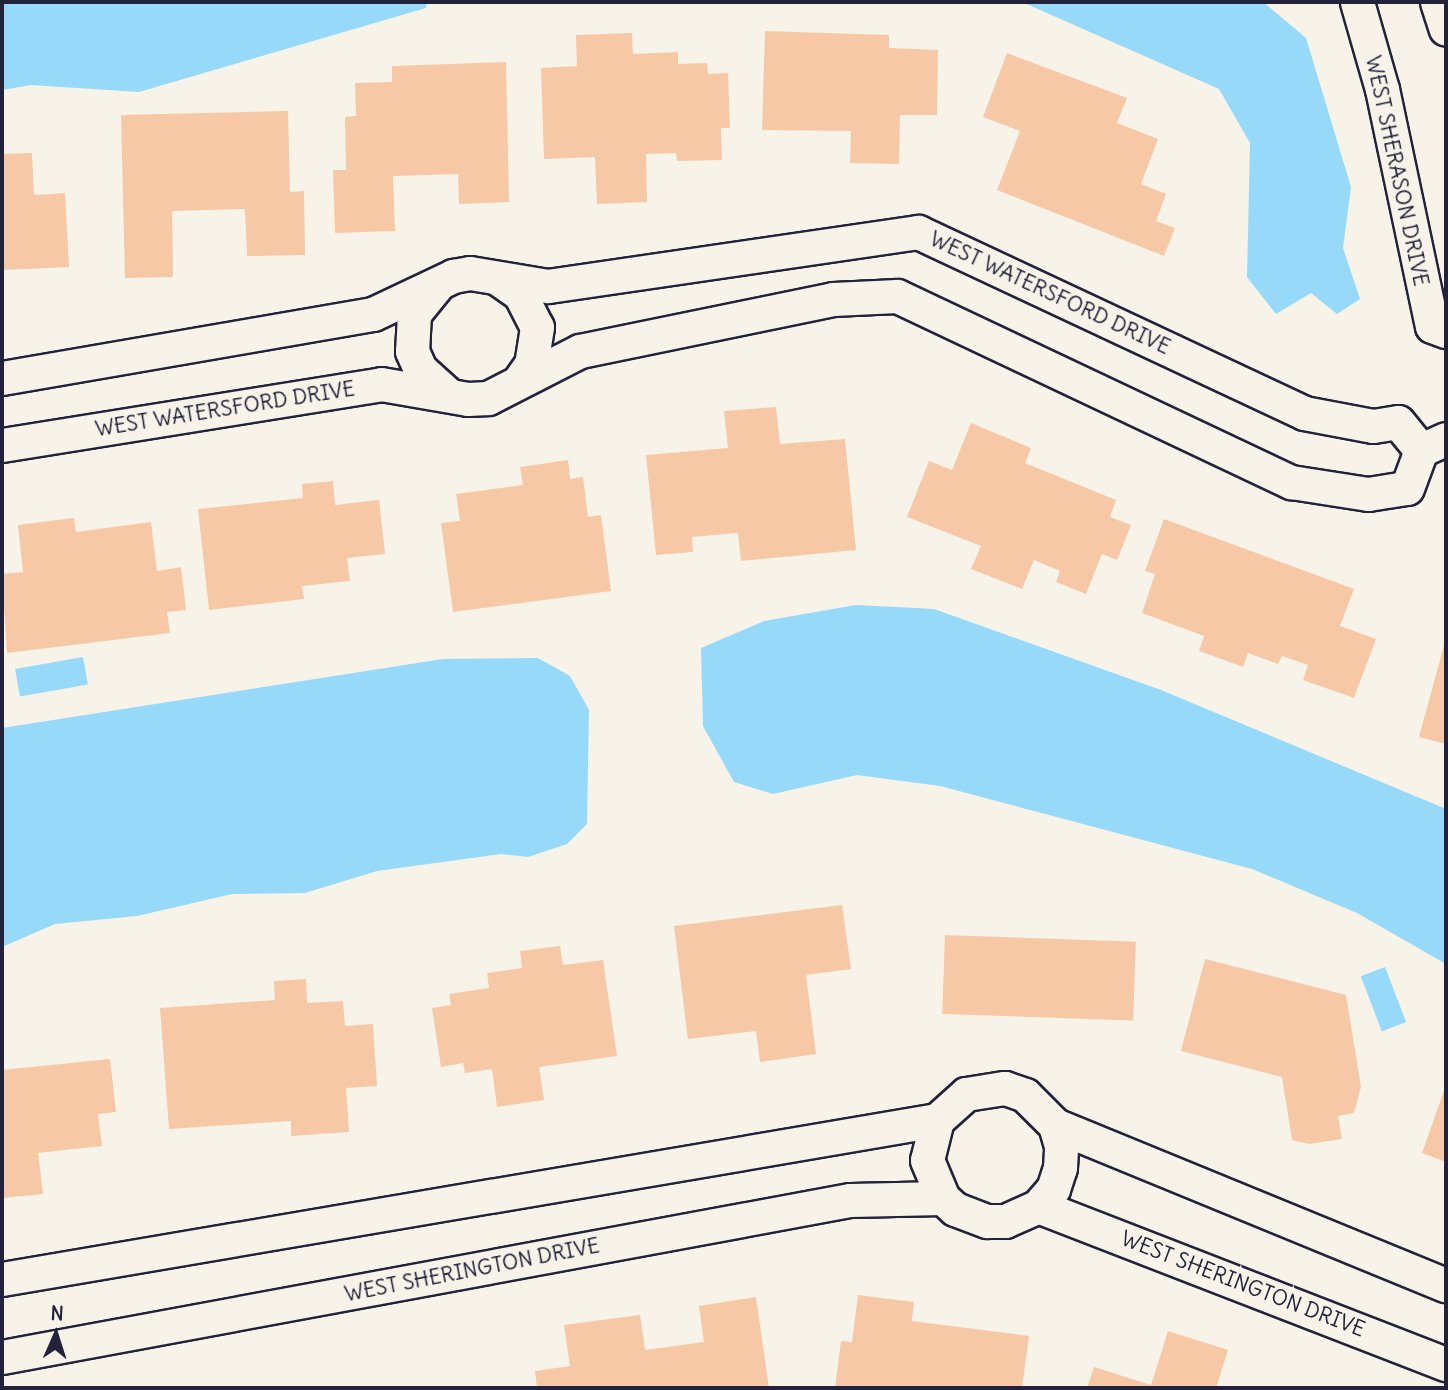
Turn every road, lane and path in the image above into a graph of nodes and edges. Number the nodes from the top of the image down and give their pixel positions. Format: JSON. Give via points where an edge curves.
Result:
{"nodes":[{"id":1,"x":1357,"y":2,"type":"edge"},
{"id":2,"x":1437,"y":2,"type":"edge"},
{"id":3,"x":1446,"y":29,"type":"edge"},
{"id":4,"x":488,"y":275,"type":"junction"},
{"id":5,"x":438,"y":284,"type":"junction"},
{"id":6,"x":1446,"y":331,"type":"edge"},
{"id":7,"x":2,"y":378,"type":"edge"},
{"id":8,"x":520,"y":380,"type":"junction"},
{"id":9,"x":448,"y":394,"type":"junction"},
{"id":10,"x":1433,"y":444,"type":"edge"},
{"id":11,"x":2,"y":445,"type":"edge"},
{"id":12,"x":937,"y":1120,"type":"junction"},
{"id":13,"x":1055,"y":1125,"type":"junction"},
{"id":14,"x":943,"y":1198,"type":"junction"},
{"id":15,"x":1038,"y":1206,"type":"junction"},
{"id":16,"x":2,"y":1279,"type":"edge"},
{"id":17,"x":1446,"y":1285,"type":"edge"},
{"id":18,"x":2,"y":1357,"type":"edge"},
{"id":19,"x":1446,"y":1364,"type":"edge"}],
"edges":[{"from":1,"to":6,"type":"street","name":"WEST SHERASON DRIVE","via":[[1382,89],[1432,326]]},
{"from":2,"to":3,"type":"street"},
{"from":4,"to":5,"type":"street","name":"WEST WATERSFORD DRIVE","via":[[462,275]]},
{"from":4,"to":8,"type":"street","via":[[520,294],[537,327],[534,355]]},
{"from":4,"to":10,"type":"street","name":"WEST WATERSFORD DRIVE","via":[[548,286],[918,232],[1304,413],[1373,426],[1398,422]]},
{"from":5,"to":7,"type":"street","name":"WEST WATERSFORD DRIVE","via":[[373,314]]},
{"from":5,"to":9,"type":"street","via":[[414,314],[412,351],[419,369]]},
{"from":8,"to":9,"type":"street","name":"WEST WATERSFORD DRIVE","via":[[488,398]]},
{"from":8,"to":10,"type":"street","name":"WEST WATERSFORD DRIVE","via":[[580,351],[832,299],[897,296],[1291,482],[1368,494],[1407,488]]},
{"from":9,"to":11,"type":"street","name":"WEST WATERSFORD DRIVE","via":[[381,384]]},
{"from":12,"to":13,"type":"street","via":[[966,1094],[1005,1088],[1034,1101]]},
{"from":12,"to":14,"type":"street","via":[[928,1160]]},
{"from":12,"to":16,"type":"street"},
{"from":13,"to":15,"type":"street","via":[[1061,1146],[1060,1168],[1053,1189]]},
{"from":13,"to":17,"type":"street"},
{"from":14,"to":15,"type":"street","via":[[955,1209],[987,1222],[1005,1221]]},
{"from":14,"to":18,"type":"street","name":"WEST SHERINGTON DRIVE","via":[[850,1200]]},
{"from":15,"to":19,"type":"street","name":"WEST SHERINGTON DRIVE"}]}
